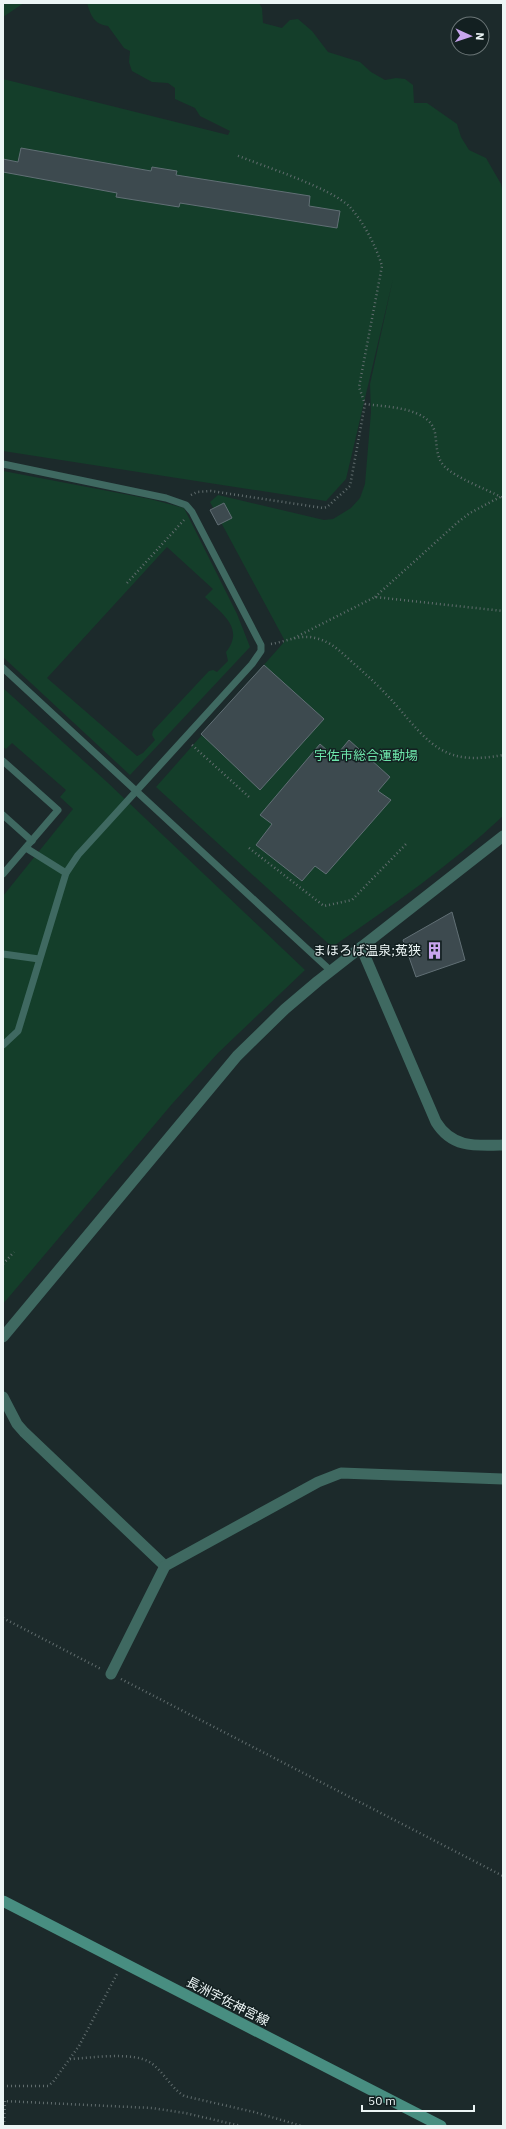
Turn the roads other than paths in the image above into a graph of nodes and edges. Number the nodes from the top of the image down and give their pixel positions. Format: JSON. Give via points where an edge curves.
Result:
{"nodes":[{"id":1,"x":3,"y":464,"type":"edge"},
{"id":2,"x":3,"y":668,"type":"edge"},
{"id":3,"x":3,"y":761,"type":"edge"},
{"id":4,"x":135,"y":791,"type":"junction"},
{"id":5,"x":3,"y":815,"type":"edge"},
{"id":6,"x":503,"y":836,"type":"edge"},
{"id":7,"x":32,"y":841,"type":"junction"},
{"id":8,"x":26,"y":848,"type":"junction"},
{"id":9,"x":4,"y":871,"type":"edge"},
{"id":10,"x":66,"y":873,"type":"junction"},
{"id":11,"x":361,"y":947,"type":"junction"},
{"id":12,"x":3,"y":954,"type":"edge"},
{"id":13,"x":39,"y":959,"type":"junction"},
{"id":14,"x":331,"y":971,"type":"junction"},
{"id":15,"x":3,"y":1046,"type":"edge"},
{"id":16,"x":503,"y":1145,"type":"edge"},
{"id":17,"x":3,"y":1337,"type":"edge"},
{"id":18,"x":3,"y":1397,"type":"edge"},
{"id":19,"x":503,"y":1479,"type":"edge"},
{"id":20,"x":165,"y":1566,"type":"junction"},
{"id":21,"x":111,"y":1674,"type":"road end"},
{"id":22,"x":3,"y":1901,"type":"edge"},
{"id":23,"x":441,"y":2126,"type":"edge"}],
"edges":[{"from":1,"to":4,"type":"lane","via":[[182,503],[192,512],[261,645],[261,651],[255,661]]},
{"from":2,"to":4,"type":"lane"},
{"from":3,"to":7,"type":"lane","via":[[58,810]]},
{"from":4,"to":10,"type":"lane","via":[[78,855]]},
{"from":4,"to":14,"type":"lane"},
{"from":5,"to":7,"type":"lane"},
{"from":6,"to":11,"type":"street"},
{"from":7,"to":8,"type":"lane"},
{"from":8,"to":9,"type":"lane"},
{"from":8,"to":10,"type":"lane"},
{"from":10,"to":13,"type":"lane"},
{"from":11,"to":14,"type":"street"},
{"from":11,"to":16,"type":"street","via":[[440,1128],[457,1142]]},
{"from":12,"to":13,"type":"lane"},
{"from":13,"to":15,"type":"lane","via":[[18,1031]]},
{"from":14,"to":17,"type":"street","via":[[285,1009],[221,1074]]},
{"from":18,"to":20,"type":"street","via":[[24,1432]]},
{"from":19,"to":20,"type":"street","via":[[341,1473],[318,1482]]},
{"from":20,"to":21,"type":"street"},
{"from":22,"to":23,"type":"main road","name":"長洲宇佐神宮線"}]}
